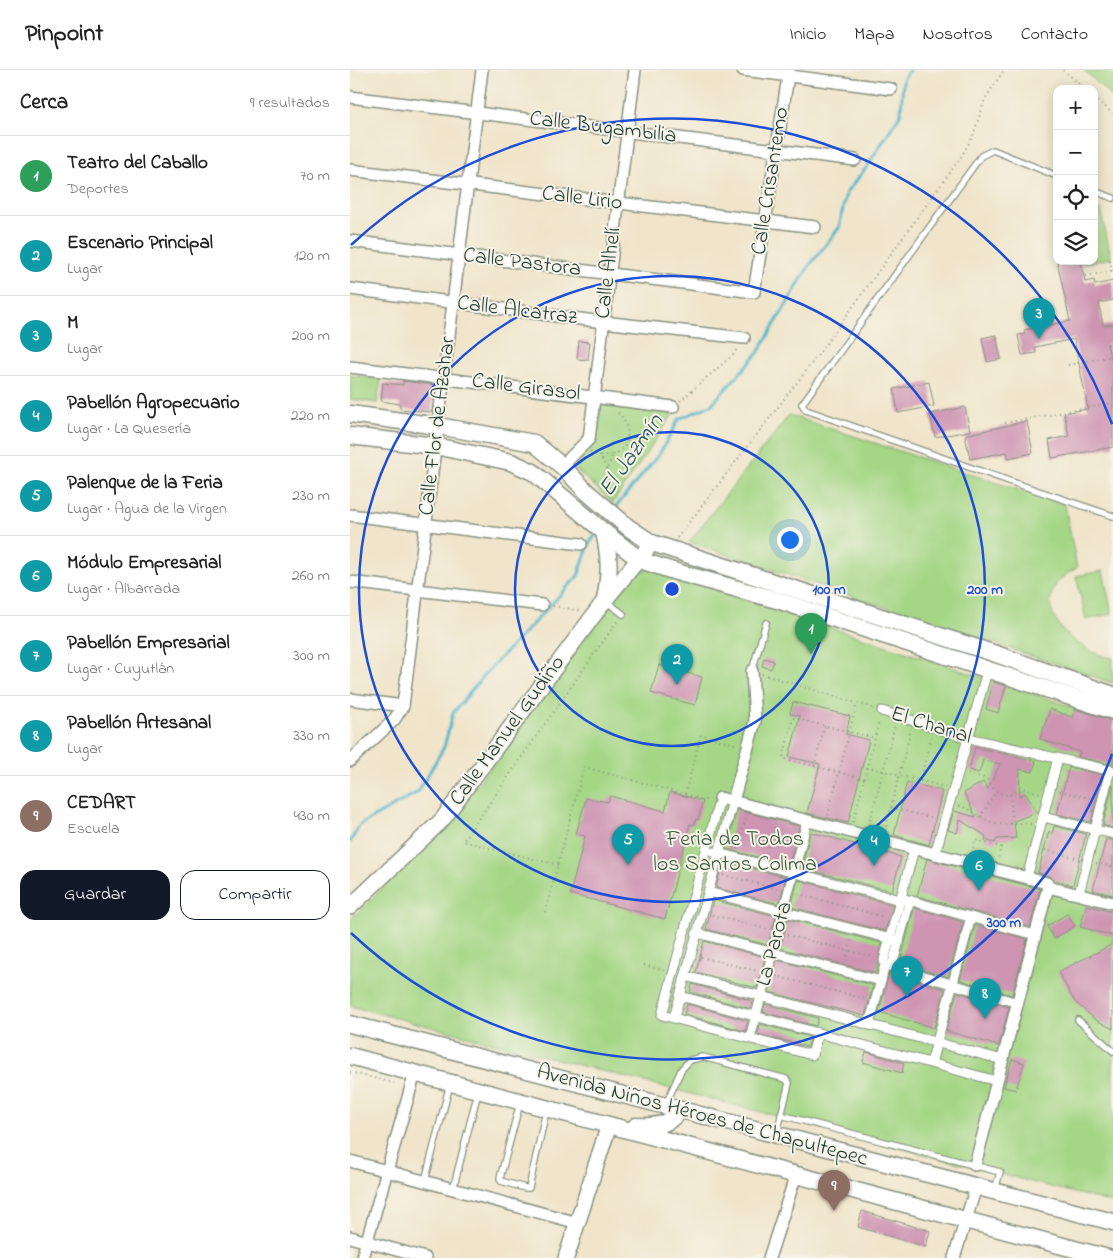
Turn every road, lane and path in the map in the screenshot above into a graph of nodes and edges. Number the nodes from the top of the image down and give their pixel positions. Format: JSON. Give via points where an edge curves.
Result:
{"nodes":[{"id":1,"x":482,"y":70,"type":"edge"},
{"id":2,"x":635,"y":70,"type":"edge"},
{"id":3,"x":743,"y":70,"type":"edge"},
{"id":4,"x":1004,"y":70,"type":"edge"},
{"id":5,"x":1063,"y":70,"type":"edge"},
{"id":6,"x":788,"y":73,"type":"edge"},
{"id":7,"x":1081,"y":85,"type":"edge"},
{"id":8,"x":891,"y":88,"type":"dead end"},
{"id":9,"x":350,"y":96,"type":"edge"},
{"id":10,"x":1098,"y":100,"type":"edge"},
{"id":11,"x":477,"y":112,"type":"junction"},
{"id":12,"x":1113,"y":114,"type":"edge"},
{"id":13,"x":627,"y":131,"type":"junction"},
{"id":14,"x":776,"y":150,"type":"junction"},
{"id":15,"x":855,"y":160,"type":"dead end"},
{"id":16,"x":350,"y":170,"type":"edge"},
{"id":17,"x":1055,"y":175,"type":"edge"},
{"id":18,"x":468,"y":184,"type":"junction"},
{"id":19,"x":1098,"y":192,"type":"edge"},
{"id":20,"x":1113,"y":198,"type":"edge"},
{"id":21,"x":618,"y":203,"type":"junction"},
{"id":22,"x":765,"y":221,"type":"junction"},
{"id":23,"x":814,"y":227,"type":"dead end"},
{"id":24,"x":350,"y":242,"type":"edge"},
{"id":25,"x":459,"y":255,"type":"junction"},
{"id":26,"x":1110,"y":260,"type":"dead end"},
{"id":27,"x":1113,"y":271,"type":"edge"},
{"id":28,"x":609,"y":274,"type":"junction"},
{"id":29,"x":1086,"y":276,"type":"dead end"},
{"id":30,"x":350,"y":289,"type":"edge"},
{"id":31,"x":754,"y":292,"type":"joint"},
{"id":32,"x":453,"y":303,"type":"junction"},
{"id":33,"x":604,"y":322,"type":"junction"},
{"id":34,"x":744,"y":338,"type":"joint"},
{"id":35,"x":1113,"y":356,"type":"edge"},
{"id":36,"x":1068,"y":365,"type":"dead end"},
{"id":37,"x":350,"y":367,"type":"edge"},
{"id":38,"x":444,"y":378,"type":"junction"},
{"id":39,"x":594,"y":396,"type":"junction"},
{"id":40,"x":1113,"y":403,"type":"edge"},
{"id":41,"x":673,"y":407,"type":"joint"},
{"id":42,"x":614,"y":408,"type":"dead end"},
{"id":43,"x":350,"y":414,"type":"edge"},
{"id":44,"x":1005,"y":423,"type":"dead end"},
{"id":45,"x":438,"y":426,"type":"junction"},
{"id":46,"x":350,"y":436,"type":"edge"},
{"id":47,"x":435,"y":446,"type":"junction"},
{"id":48,"x":589,"y":452,"type":"dead end"},
{"id":49,"x":613,"y":455,"type":"junction"},
{"id":50,"x":600,"y":456,"type":"junction"},
{"id":51,"x":562,"y":466,"type":"junction"},
{"id":52,"x":607,"y":469,"type":"junction"},
{"id":53,"x":610,"y":508,"type":"junction"},
{"id":54,"x":350,"y":515,"type":"edge"},
{"id":55,"x":1113,"y":516,"type":"edge"},
{"id":56,"x":425,"y":524,"type":"junction"},
{"id":57,"x":600,"y":529,"type":"junction"},
{"id":58,"x":652,"y":543,"type":"junction"},
{"id":59,"x":581,"y":544,"type":"dead end"},
{"id":60,"x":669,"y":550,"type":"junction"},
{"id":61,"x":640,"y":560,"type":"junction"},
{"id":62,"x":350,"y":582,"type":"edge"},
{"id":63,"x":417,"y":590,"type":"junction"},
{"id":64,"x":605,"y":600,"type":"junction"},
{"id":65,"x":542,"y":605,"type":"dead end"},
{"id":66,"x":558,"y":607,"type":"dead end"},
{"id":67,"x":595,"y":613,"type":"junction"},
{"id":68,"x":622,"y":614,"type":"joint"},
{"id":69,"x":766,"y":623,"type":"dead end"},
{"id":70,"x":752,"y":671,"type":"junction"},
{"id":71,"x":986,"y":675,"type":"dead end"},
{"id":72,"x":1113,"y":695,"type":"edge"},
{"id":73,"x":350,"y":699,"type":"edge"},
{"id":74,"x":857,"y":704,"type":"junction"},
{"id":75,"x":403,"y":706,"type":"junction"},
{"id":76,"x":882,"y":711,"type":"junction"},
{"id":77,"x":1113,"y":711,"type":"edge"},
{"id":78,"x":897,"y":716,"type":"junction"},
{"id":79,"x":913,"y":721,"type":"junction"},
{"id":80,"x":824,"y":726,"type":"junction"},
{"id":81,"x":933,"y":727,"type":"junction"},
{"id":82,"x":849,"y":732,"type":"junction"},
{"id":83,"x":875,"y":738,"type":"junction"},
{"id":84,"x":968,"y":738,"type":"junction"},
{"id":85,"x":748,"y":747,"type":"junction"},
{"id":86,"x":1058,"y":758,"type":"junction"},
{"id":87,"x":350,"y":761,"type":"edge"},
{"id":88,"x":814,"y":766,"type":"junction"},
{"id":89,"x":867,"y":767,"type":"junction"},
{"id":90,"x":883,"y":771,"type":"junction"},
{"id":91,"x":1112,"y":771,"type":"edge"},
{"id":92,"x":839,"y":772,"type":"junction"},
{"id":93,"x":958,"y":772,"type":"junction"},
{"id":94,"x":899,"y":776,"type":"junction"},
{"id":95,"x":864,"y":779,"type":"junction"},
{"id":96,"x":920,"y":781,"type":"junction"},
{"id":97,"x":954,"y":790,"type":"junction"},
{"id":98,"x":996,"y":792,"type":"junction"},
{"id":99,"x":1049,"y":792,"type":"junction"},
{"id":100,"x":685,"y":794,"type":"junction"},
{"id":101,"x":1010,"y":796,"type":"junction"},
{"id":102,"x":719,"y":801,"type":"junction"},
{"id":103,"x":733,"y":801,"type":"junction"},
{"id":104,"x":1102,"y":801,"type":"junction"},
{"id":105,"x":749,"y":806,"type":"junction"},
{"id":106,"x":891,"y":808,"type":"junction"},
{"id":107,"x":968,"y":808,"type":"dead end"},
{"id":108,"x":778,"y":813,"type":"junction"},
{"id":109,"x":980,"y":817,"type":"junction"},
{"id":110,"x":1043,"y":817,"type":"junction"},
{"id":111,"x":945,"y":820,"type":"junction"},
{"id":112,"x":807,"y":821,"type":"junction"},
{"id":113,"x":1025,"y":822,"type":"dead end"},
{"id":114,"x":1013,"y":825,"type":"junction"},
{"id":115,"x":825,"y":826,"type":"junction"},
{"id":116,"x":1095,"y":830,"type":"junction"},
{"id":117,"x":850,"y":832,"type":"junction"},
{"id":118,"x":1113,"y":834,"type":"edge"},
{"id":119,"x":866,"y":836,"type":"junction"},
{"id":120,"x":883,"y":840,"type":"junction"},
{"id":121,"x":1035,"y":848,"type":"junction"},
{"id":122,"x":914,"y":849,"type":"junction"},
{"id":123,"x":706,"y":850,"type":"junction"},
{"id":124,"x":719,"y":853,"type":"junction"},
{"id":125,"x":935,"y":854,"type":"junction"},
{"id":126,"x":735,"y":858,"type":"junction"},
{"id":127,"x":1087,"y":861,"type":"junction"},
{"id":128,"x":969,"y":863,"type":"junction"},
{"id":129,"x":558,"y":865,"type":"junction"},
{"id":130,"x":764,"y":865,"type":"junction"},
{"id":131,"x":1113,"y":867,"type":"edge"},
{"id":132,"x":995,"y":870,"type":"junction"},
{"id":133,"x":714,"y":872,"type":"junction"},
{"id":134,"x":794,"y":873,"type":"junction"},
{"id":135,"x":1027,"y":878,"type":"junction"},
{"id":136,"x":1047,"y":885,"type":"junction"},
{"id":137,"x":708,"y":892,"type":"junction"},
{"id":138,"x":788,"y":892,"type":"junction"},
{"id":139,"x":1079,"y":894,"type":"junction"},
{"id":140,"x":904,"y":899,"type":"junction"},
{"id":141,"x":1113,"y":903,"type":"edge"},
{"id":142,"x":350,"y":907,"type":"edge"},
{"id":143,"x":545,"y":912,"type":"dead end"},
{"id":144,"x":783,"y":912,"type":"junction"},
{"id":145,"x":971,"y":917,"type":"junction"},
{"id":146,"x":895,"y":919,"type":"junction"},
{"id":147,"x":854,"y":930,"type":"junction"},
{"id":148,"x":697,"y":933,"type":"junction"},
{"id":149,"x":1035,"y":935,"type":"junction"},
{"id":150,"x":894,"y":940,"type":"junction"},
{"id":151,"x":772,"y":953,"type":"junction"},
{"id":152,"x":691,"y":954,"type":"junction"},
{"id":153,"x":889,"y":966,"type":"junction"},
{"id":154,"x":844,"y":972,"type":"junction"},
{"id":155,"x":767,"y":974,"type":"junction"},
{"id":156,"x":686,"y":976,"type":"junction"},
{"id":157,"x":881,"y":981,"type":"junction"},
{"id":158,"x":953,"y":984,"type":"junction"},
{"id":159,"x":680,"y":996,"type":"junction"},
{"id":160,"x":761,"y":996,"type":"junction"},
{"id":161,"x":876,"y":1002,"type":"junction"},
{"id":162,"x":1018,"y":1003,"type":"junction"},
{"id":163,"x":756,"y":1017,"type":"junction"},
{"id":164,"x":674,"y":1018,"type":"junction"},
{"id":165,"x":1078,"y":1020,"type":"dead end"},
{"id":166,"x":350,"y":1024,"type":"edge"},
{"id":167,"x":869,"y":1024,"type":"junction"},
{"id":168,"x":818,"y":1033,"type":"junction"},
{"id":169,"x":750,"y":1038,"type":"junction"},
{"id":170,"x":937,"y":1042,"type":"junction"},
{"id":171,"x":1113,"y":1050,"type":"edge"},
{"id":172,"x":350,"y":1056,"type":"edge"},
{"id":173,"x":1003,"y":1060,"type":"junction"},
{"id":174,"x":931,"y":1064,"type":"junction"},
{"id":175,"x":415,"y":1073,"type":"junction"},
{"id":176,"x":997,"y":1081,"type":"junction"},
{"id":177,"x":450,"y":1082,"type":"junction"},
{"id":178,"x":479,"y":1090,"type":"junction"},
{"id":179,"x":521,"y":1101,"type":"junction"},
{"id":180,"x":547,"y":1108,"type":"junction"},
{"id":181,"x":673,"y":1108,"type":"junction"},
{"id":182,"x":781,"y":1115,"type":"junction"},
{"id":183,"x":609,"y":1125,"type":"junction"},
{"id":184,"x":776,"y":1135,"type":"junction"},
{"id":185,"x":350,"y":1161,"type":"edge"},
{"id":186,"x":975,"y":1165,"type":"junction"},
{"id":187,"x":387,"y":1171,"type":"junction"},
{"id":188,"x":796,"y":1174,"type":"junction"},
{"id":189,"x":425,"y":1181,"type":"junction"},
{"id":190,"x":976,"y":1187,"type":"junction"},
{"id":191,"x":453,"y":1189,"type":"junction"},
{"id":192,"x":995,"y":1192,"type":"junction"},
{"id":193,"x":966,"y":1220,"type":"junction"},
{"id":194,"x":1113,"y":1222,"type":"edge"},
{"id":195,"x":578,"y":1223,"type":"junction"},
{"id":196,"x":350,"y":1237,"type":"edge"},
{"id":197,"x":366,"y":1242,"type":"junction"},
{"id":198,"x":362,"y":1258,"type":"edge"},
{"id":199,"x":425,"y":1258,"type":"edge"},
{"id":200,"x":566,"y":1258,"type":"edge"},
{"id":201,"x":769,"y":1258,"type":"edge"},
{"id":202,"x":954,"y":1258,"type":"edge"},
{"id":203,"x":1108,"y":1258,"type":"edge"}],
"edges":[{"from":1,"to":11,"type":"street","name":"Calle Flor de Azahar"},
{"from":2,"to":13,"type":"street","name":"Calle Alhelí"},
{"from":3,"to":6,"type":"street"},
{"from":4,"to":60,"type":"path","via":[[985,99],[973,136],[961,157],[815,359]]},
{"from":5,"to":7,"type":"path"},
{"from":6,"to":8,"type":"street"},
{"from":6,"to":14,"type":"street","name":"Calle Crisantemo"},
{"from":9,"to":11,"type":"street","name":"Calle Bugambilia"},
{"from":10,"to":12,"type":"path"},
{"from":11,"to":13,"type":"street","name":"Calle Bugambilia"},
{"from":11,"to":18,"type":"street","name":"Calle Flor de Azahar"},
{"from":13,"to":14,"type":"street","name":"Calle Bugambilia"},
{"from":13,"to":21,"type":"street","name":"Calle Alhelí"},
{"from":14,"to":15,"type":"street","name":"Calle Bugambilia"},
{"from":14,"to":22,"type":"street","name":"Calle Crisantemo"},
{"from":16,"to":18,"type":"street","name":"Calle Lirio"},
{"from":17,"to":55,"type":"lane","via":[[993,150],[981,156],[802,404],[806,410]]},
{"from":18,"to":21,"type":"street","name":"Calle Lirio"},
{"from":18,"to":25,"type":"street","name":"Calle Flor de Azahar"},
{"from":19,"to":20,"type":"lane"},
{"from":21,"to":22,"type":"street","name":"Calle Lirio"},
{"from":21,"to":28,"type":"street","name":"Calle Alhelí"},
{"from":22,"to":23,"type":"street","name":"Calle Lirio"},
{"from":22,"to":31,"type":"street","name":"Calle Crisantemo"},
{"from":24,"to":25,"type":"street","name":"Calle Pastora"},
{"from":25,"to":28,"type":"street","name":"Calle Pastora"},
{"from":25,"to":32,"type":"street","name":"Calle Flor de Azahar"},
{"from":26,"to":27,"type":"path"},
{"from":27,"to":29,"type":"path"},
{"from":28,"to":31,"type":"street","name":"Calle Pastora"},
{"from":28,"to":33,"type":"street","name":"Calle Alhelí"},
{"from":30,"to":32,"type":"street","name":"Calle Alcatraz"},
{"from":32,"to":33,"type":"street","name":"Calle Alcatraz"},
{"from":32,"to":38,"type":"street","name":"Calle Flor de Azahar"},
{"from":33,"to":34,"type":"street","name":"Calle Alcatraz"},
{"from":33,"to":39,"type":"street","name":"Calle Alhelí"},
{"from":34,"to":41,"type":"path","via":[[734,354]]},
{"from":35,"to":36,"type":"path"},
{"from":37,"to":38,"type":"street","name":"Calle Girasol"},
{"from":38,"to":39,"type":"street","name":"Calle Girasol"},
{"from":38,"to":45,"type":"street","name":"Calle Flor de Azahar"},
{"from":39,"to":41,"type":"street","name":"Calle Girasol"},
{"from":39,"to":51,"type":"street","name":"Calle Alhelí","via":[[589,439]]},
{"from":40,"to":44,"type":"path"},
{"from":42,"to":49,"type":"path","via":[[627,425],[627,437],[623,448]]},
{"from":43,"to":45,"type":"main road"},
{"from":45,"to":47,"type":"street","name":"Calle Flor de Azahar"},
{"from":45,"to":51,"type":"main road","via":[[534,443]]},
{"from":46,"to":47,"type":"main road"},
{"from":47,"to":56,"type":"street","name":"Calle Flor de Azahar"},
{"from":47,"to":57,"type":"main road","via":[[511,462],[533,472]]},
{"from":48,"to":50,"type":"path"},
{"from":49,"to":50,"type":"path"},
{"from":49,"to":52,"type":"path"},
{"from":50,"to":52,"type":"path"},
{"from":51,"to":53,"type":"main road","via":[[587,492]]},
{"from":52,"to":53,"type":"path"},
{"from":53,"to":58,"type":"main road","via":[[629,528]]},
{"from":54,"to":56,"type":"street"},
{"from":56,"to":59,"type":"street"},
{"from":56,"to":63,"type":"street","name":"Calle Flor de Azahar"},
{"from":57,"to":61,"type":"main road"},
{"from":57,"to":64,"type":"main road","via":[[610,559]]},
{"from":58,"to":60,"type":"main road"},
{"from":58,"to":61,"type":"street","name":"Calle Manuel Gudiño"},
{"from":60,"to":72,"type":"main road","via":[[993,653]]},
{"from":61,"to":64,"type":"street","name":"Calle Manuel Gudiño"},
{"from":61,"to":77,"type":"main road","via":[[777,600]]},
{"from":62,"to":63,"type":"street"},
{"from":63,"to":65,"type":"street"},
{"from":63,"to":75,"type":"street","name":"Calle Flor de Azahar"},
{"from":64,"to":67,"type":"street","name":"Calle Manuel Gudiño"},
{"from":64,"to":68,"type":"lane"},
{"from":66,"to":67,"type":"path"},
{"from":67,"to":142,"type":"street","name":"Calle Manuel Gudiño","via":[[442,820]]},
{"from":68,"to":129,"type":"path","via":[[463,841]]},
{"from":69,"to":70,"type":"lane"},
{"from":70,"to":74,"type":"path","name":"El Chanal"},
{"from":70,"to":85,"type":"street","via":[[755,721]]},
{"from":71,"to":84,"type":"street"},
{"from":73,"to":75,"type":"street"},
{"from":74,"to":76,"type":"path","name":"El Chanal"},
{"from":74,"to":82,"type":"path"},
{"from":75,"to":87,"type":"street","via":[[394,720]]},
{"from":76,"to":78,"type":"street","name":"El Chanal"},
{"from":76,"to":83,"type":"path"},
{"from":78,"to":79,"type":"street","name":"El Chanal"},
{"from":78,"to":90,"type":"path"},
{"from":79,"to":81,"type":"street","name":"El Chanal"},
{"from":79,"to":94,"type":"path"},
{"from":80,"to":82,"type":"path"},
{"from":80,"to":88,"type":"path"},
{"from":80,"to":88,"type":"path","via":[[793,718],[783,758]]},
{"from":81,"to":84,"type":"street","name":"El Chanal"},
{"from":81,"to":96,"type":"path"},
{"from":82,"to":83,"type":"path"},
{"from":82,"to":92,"type":"path"},
{"from":83,"to":89,"type":"path"},
{"from":84,"to":86,"type":"street","name":"El Chanal"},
{"from":84,"to":93,"type":"street"},
{"from":85,"to":100,"type":"path","via":[[701,735]]},
{"from":85,"to":103,"type":"street"},
{"from":86,"to":91,"type":"street","name":"El Chanal"},
{"from":86,"to":99,"type":"street"},
{"from":88,"to":92,"type":"path"},
{"from":89,"to":90,"type":"path"},
{"from":89,"to":95,"type":"path"},
{"from":90,"to":94,"type":"path"},
{"from":90,"to":119,"type":"path"},
{"from":91,"to":104,"type":"street"},
{"from":92,"to":95,"type":"path"},
{"from":92,"to":115,"type":"path"},
{"from":93,"to":97,"type":"street"},
{"from":93,"to":98,"type":"path","via":[[987,779]]},
{"from":94,"to":96,"type":"path"},
{"from":94,"to":106,"type":"path"},
{"from":95,"to":117,"type":"path"},
{"from":96,"to":97,"type":"path"},
{"from":97,"to":111,"type":"street"},
{"from":98,"to":101,"type":"path"},
{"from":98,"to":109,"type":"path"},
{"from":99,"to":101,"type":"path","via":[[1022,788]]},
{"from":99,"to":104,"type":"path"},
{"from":99,"to":110,"type":"street"},
{"from":100,"to":102,"type":"path"},
{"from":100,"to":129,"type":"path","via":[[584,767]]},
{"from":101,"to":114,"type":"path"},
{"from":102,"to":103,"type":"street"},
{"from":102,"to":123,"type":"street"},
{"from":103,"to":105,"type":"street"},
{"from":103,"to":124,"type":"street"},
{"from":104,"to":116,"type":"street"},
{"from":105,"to":108,"type":"street"},
{"from":105,"to":126,"type":"path"},
{"from":106,"to":111,"type":"path"},
{"from":106,"to":120,"type":"path"},
{"from":107,"to":109,"type":"path"},
{"from":108,"to":112,"type":"street"},
{"from":108,"to":130,"type":"path"},
{"from":109,"to":114,"type":"path"},
{"from":110,"to":116,"type":"street"},
{"from":110,"to":121,"type":"street"},
{"from":111,"to":125,"type":"street"},
{"from":112,"to":115,"type":"street"},
{"from":112,"to":134,"type":"street","name":"La Parota"},
{"from":113,"to":114,"type":"path"},
{"from":115,"to":117,"type":"street"},
{"from":116,"to":118,"type":"street"},
{"from":116,"to":127,"type":"street"},
{"from":117,"to":119,"type":"street"},
{"from":119,"to":120,"type":"street"},
{"from":120,"to":122,"type":"street"},
{"from":121,"to":127,"type":"path"},
{"from":121,"to":135,"type":"street"},
{"from":122,"to":125,"type":"street"},
{"from":122,"to":140,"type":"street"},
{"from":123,"to":124,"type":"street"},
{"from":123,"to":164,"type":"street","via":[[662,1015]]},
{"from":124,"to":126,"type":"street"},
{"from":124,"to":133,"type":"street"},
{"from":125,"to":128,"type":"street"},
{"from":126,"to":130,"type":"street"},
{"from":127,"to":131,"type":"path"},
{"from":127,"to":139,"type":"street"},
{"from":128,"to":132,"type":"street"},
{"from":128,"to":132,"type":"path","via":[[975,840],[1001,848]]},
{"from":129,"to":143,"type":"path"},
{"from":130,"to":134,"type":"street"},
{"from":132,"to":135,"type":"street"},
{"from":133,"to":137,"type":"street"},
{"from":133,"to":138,"type":"path"},
{"from":134,"to":138,"type":"street","name":"La Parota"},
{"from":134,"to":140,"type":"street"},
{"from":135,"to":136,"type":"street"},
{"from":136,"to":139,"type":"street"},
{"from":136,"to":149,"type":"street"},
{"from":137,"to":144,"type":"street"},
{"from":137,"to":148,"type":"street"},
{"from":138,"to":144,"type":"street","name":"La Parota"},
{"from":138,"to":146,"type":"path"},
{"from":139,"to":141,"type":"street"},
{"from":140,"to":145,"type":"street"},
{"from":140,"to":146,"type":"street"},
{"from":140,"to":150,"type":"street"},
{"from":144,"to":147,"type":"street"},
{"from":144,"to":151,"type":"street","name":"La Parota"},
{"from":145,"to":149,"type":"street"},
{"from":145,"to":158,"type":"street"},
{"from":146,"to":150,"type":"street"},
{"from":147,"to":150,"type":"street"},
{"from":147,"to":154,"type":"path"},
{"from":148,"to":151,"type":"street"},
{"from":148,"to":152,"type":"street"},
{"from":149,"to":162,"type":"street"},
{"from":150,"to":153,"type":"street","via":[[884,960]]},
{"from":151,"to":154,"type":"street"},
{"from":151,"to":155,"type":"street","name":"La Parota"},
{"from":152,"to":155,"type":"path"},
{"from":152,"to":156,"type":"street"},
{"from":153,"to":157,"type":"street"},
{"from":153,"to":158,"type":"street"},
{"from":154,"to":157,"type":"street"},
{"from":155,"to":160,"type":"street","name":"La Parota"},
{"from":155,"to":161,"type":"path"},
{"from":156,"to":159,"type":"street"},
{"from":156,"to":160,"type":"street"},
{"from":157,"to":161,"type":"street"},
{"from":158,"to":162,"type":"street"},
{"from":158,"to":170,"type":"street"},
{"from":159,"to":163,"type":"street"},
{"from":159,"to":164,"type":"street"},
{"from":160,"to":163,"type":"street","name":"La Parota"},
{"from":160,"to":167,"type":"street"},
{"from":161,"to":167,"type":"street"},
{"from":162,"to":173,"type":"street"},
{"from":163,"to":168,"type":"street"},
{"from":163,"to":169,"type":"street","name":"La Parota"},
{"from":164,"to":169,"type":"street"},
{"from":165,"to":171,"type":"lane"},
{"from":166,"to":181,"type":"main road","name":"Avenida Niños Héroes de Chapultepec"},
{"from":167,"to":170,"type":"street"},
{"from":168,"to":169,"type":"street","via":[[812,1055]]},
{"from":168,"to":174,"type":"street"},
{"from":170,"to":173,"type":"street"},
{"from":170,"to":174,"type":"street"},
{"from":172,"to":175,"type":"main road","name":"Avenida Niños Héroes de Chapultepec"},
{"from":173,"to":176,"type":"street"},
{"from":174,"to":176,"type":"street"},
{"from":175,"to":177,"type":"main road","name":"Avenida Niños Héroes de Chapultepec"},
{"from":175,"to":187,"type":"street"},
{"from":176,"to":186,"type":"street"},
{"from":177,"to":178,"type":"main road","name":"Avenida Niños Héroes de Chapultepec"},
{"from":177,"to":189,"type":"lane"},
{"from":178,"to":179,"type":"main road","name":"Avenida Niños Héroes de Chapultepec"},
{"from":178,"to":191,"type":"lane"},
{"from":179,"to":180,"type":"main road","name":"Avenida Niños Héroes de Chapultepec"},
{"from":179,"to":180,"type":"lane","via":[[500,1178],[525,1188],[529,1188]]},
{"from":180,"to":183,"type":"main road","name":"Avenida Niños Héroes de Chapultepec"},
{"from":181,"to":182,"type":"lane","via":[[681,1070],[690,1060],[703,1057],[786,1079],[789,1083]]},
{"from":181,"to":183,"type":"main road","via":[[673,1119],[656,1126]]},
{"from":181,"to":184,"type":"main road","name":"Avenida Niños Héroes de Chapultepec"},
{"from":182,"to":184,"type":"lane"},
{"from":182,"to":186,"type":"lane"},
{"from":183,"to":188,"type":"main road","name":"Avenida Niños Héroes de Chapultepec"},
{"from":183,"to":195,"type":"street"},
{"from":184,"to":190,"type":"main road","name":"Avenida Niños Héroes de Chapultepec"},
{"from":185,"to":187,"type":"street"},
{"from":186,"to":192,"type":"lane","via":[[1000,1172]]},
{"from":187,"to":189,"type":"street"},
{"from":187,"to":197,"type":"street"},
{"from":188,"to":193,"type":"main road","name":"Avenida Niños Héroes de Chapultepec"},
{"from":188,"to":201,"type":"street"},
{"from":189,"to":191,"type":"street"},
{"from":190,"to":192,"type":"main road","name":"Avenida Niños Héroes de Chapultepec"},
{"from":190,"to":193,"type":"street"},
{"from":191,"to":195,"type":"street"},
{"from":192,"to":194,"type":"main road","name":"Avenida Niños Héroes de Chapultepec"},
{"from":193,"to":202,"type":"street"},
{"from":193,"to":203,"type":"main road","name":"Avenida Niños Héroes de Chapultepec"},
{"from":195,"to":200,"type":"street"},
{"from":196,"to":197,"type":"street"},
{"from":197,"to":198,"type":"street"},
{"from":197,"to":199,"type":"street"}]}
